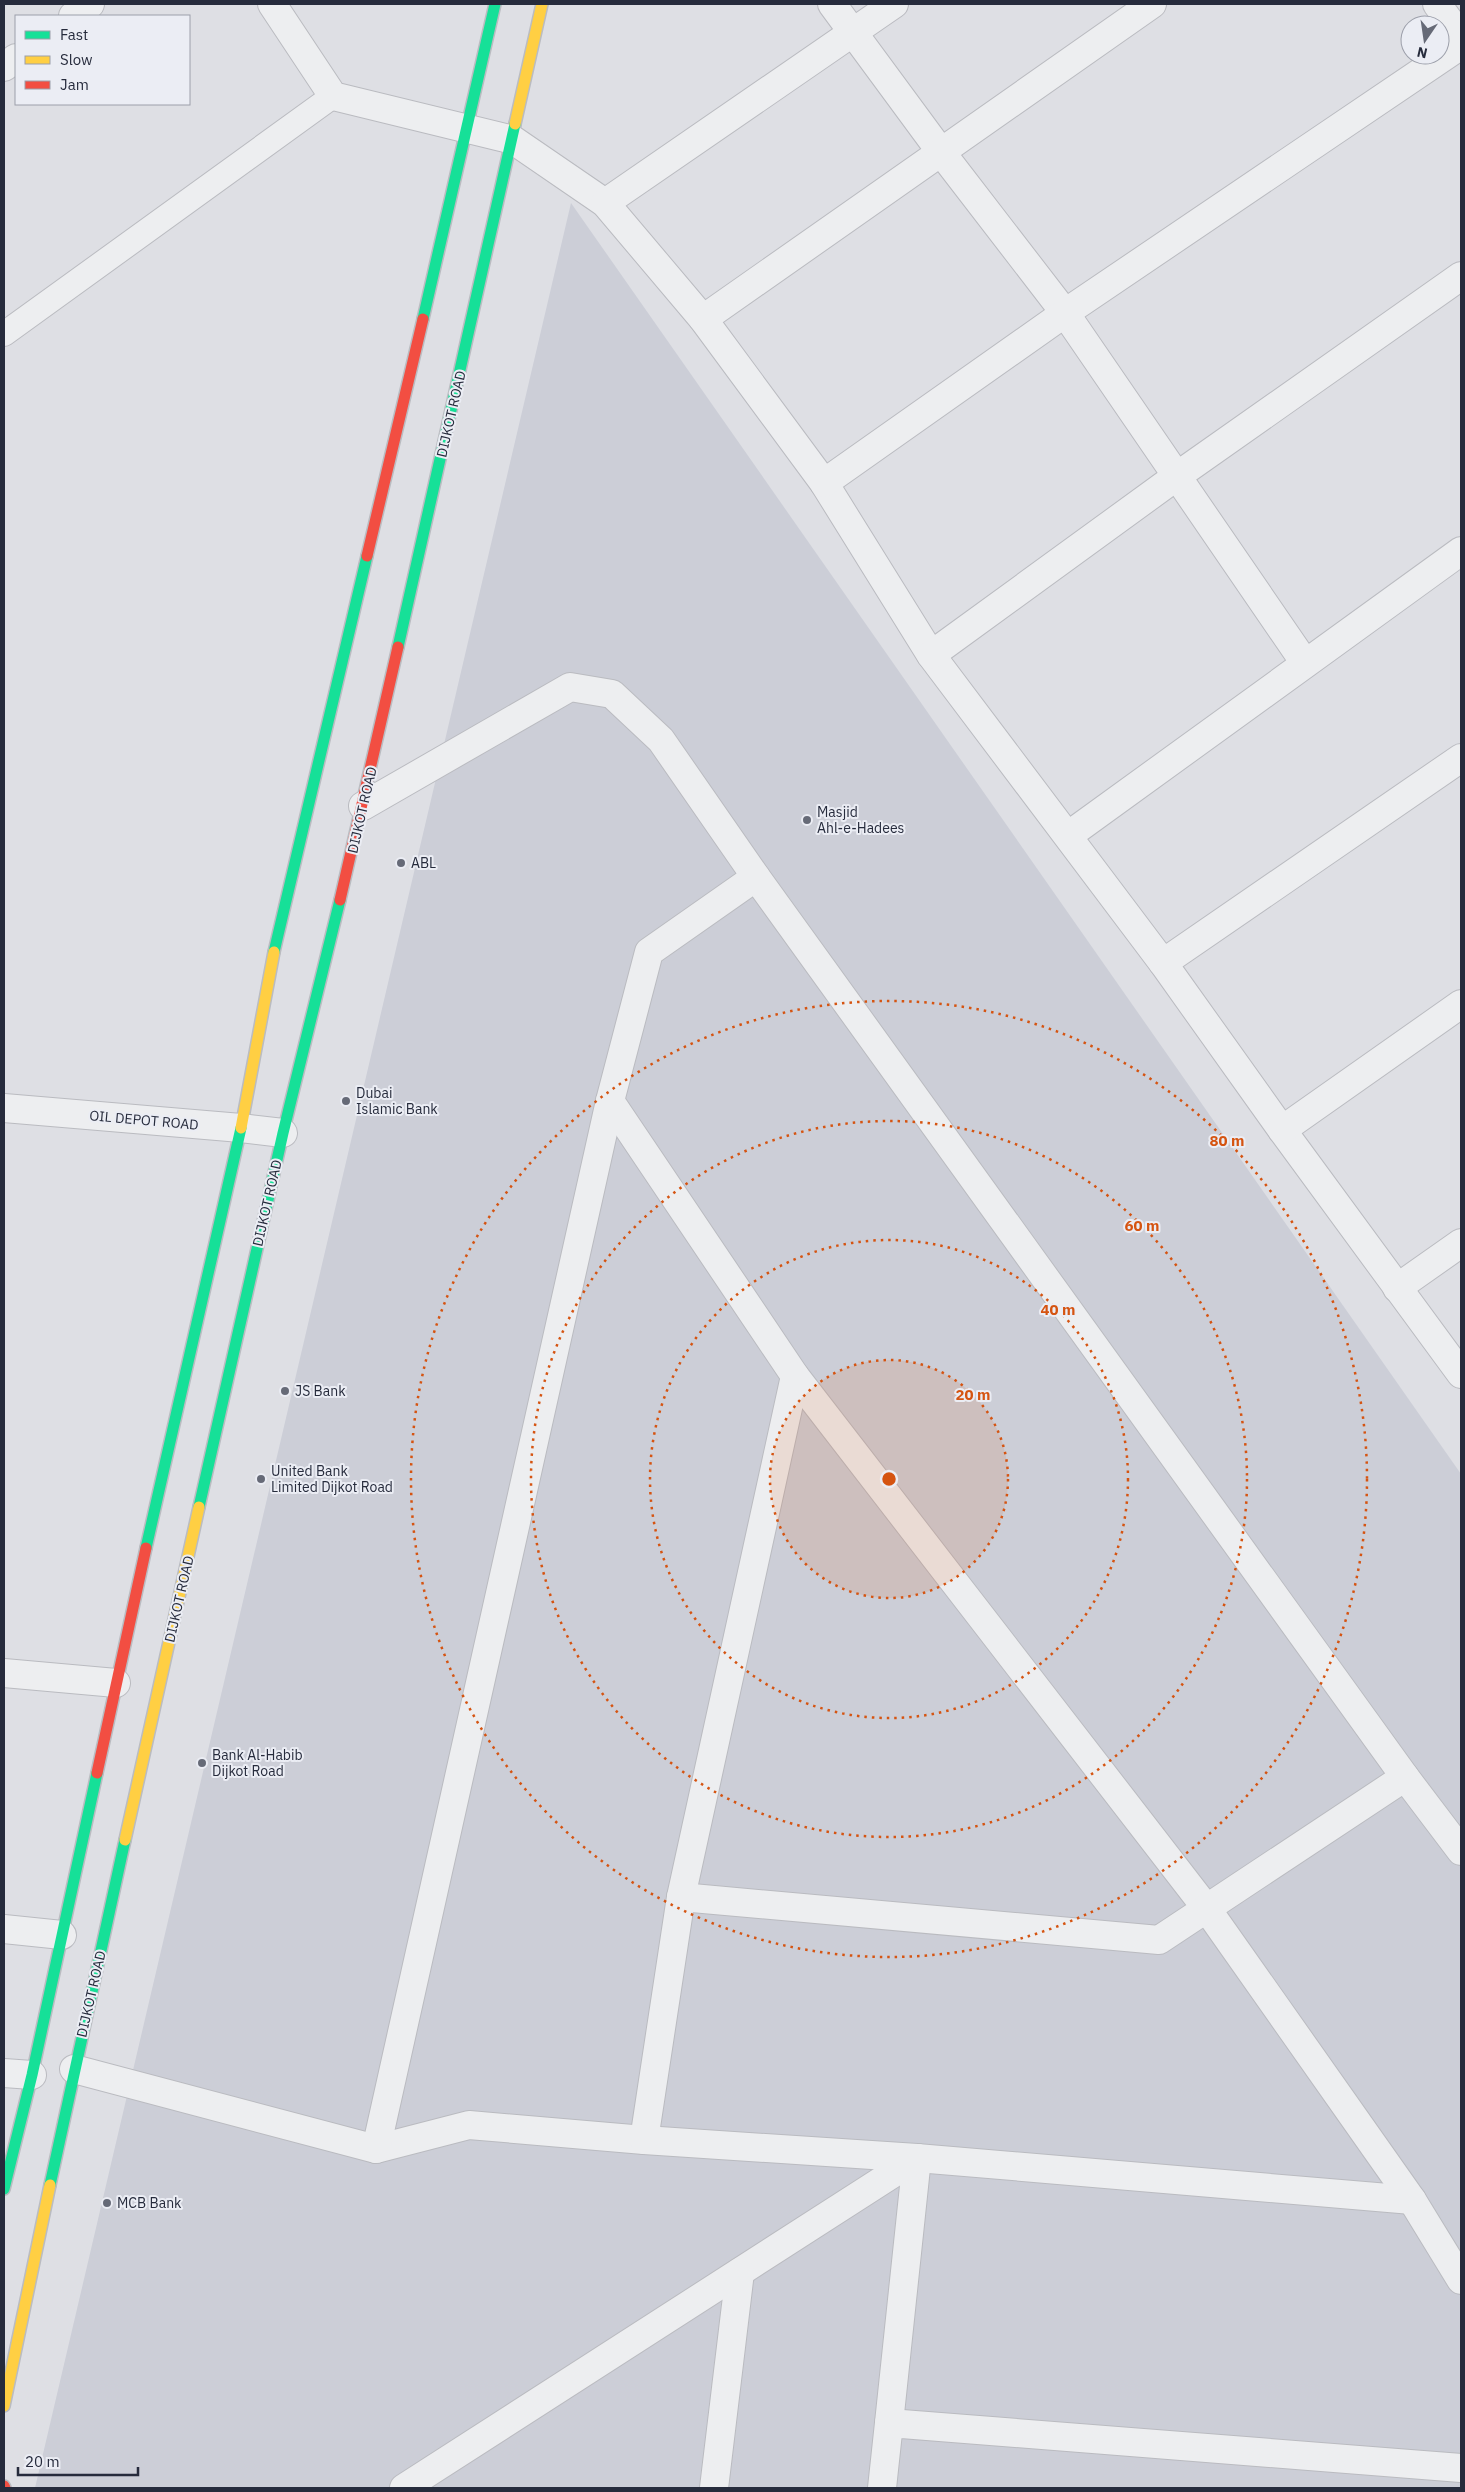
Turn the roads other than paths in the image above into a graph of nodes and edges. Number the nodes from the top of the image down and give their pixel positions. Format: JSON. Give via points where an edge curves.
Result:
{"nodes":[{"id":1,"x":90,"y":4,"type":"edge"},
{"id":2,"x":272,"y":4,"type":"edge"},
{"id":3,"x":495,"y":4,"type":"edge"},
{"id":4,"x":542,"y":4,"type":"edge"},
{"id":5,"x":832,"y":4,"type":"edge"},
{"id":6,"x":894,"y":4,"type":"edge"},
{"id":7,"x":1152,"y":4,"type":"edge"},
{"id":8,"x":1437,"y":4,"type":"edge"},
{"id":9,"x":74,"y":15,"type":"edge"},
{"id":10,"x":854,"y":32,"type":"junction"},
{"id":11,"x":1461,"y":37,"type":"edge"},
{"id":12,"x":1461,"y":45,"type":"edge"},
{"id":13,"x":15,"y":59,"type":"edge"},
{"id":14,"x":4,"y":67,"type":"edge"},
{"id":15,"x":333,"y":96,"type":"junction"},
{"id":16,"x":468,"y":128,"type":"junction"},
{"id":17,"x":512,"y":140,"type":"junction"},
{"id":18,"x":941,"y":152,"type":"junction"},
{"id":19,"x":605,"y":203,"type":"junction"},
{"id":20,"x":1461,"y":276,"type":"edge"},
{"id":21,"x":1066,"y":313,"type":"junction"},
{"id":22,"x":703,"y":319,"type":"junction"},
{"id":23,"x":4,"y":334,"type":"edge"},
{"id":24,"x":1177,"y":476,"type":"junction"},
{"id":25,"x":824,"y":483,"type":"junction"},
{"id":26,"x":1461,"y":551,"type":"edge"},
{"id":27,"x":931,"y":655,"type":"junction"},
{"id":28,"x":1305,"y":663,"type":"junction"},
{"id":29,"x":1461,"y":758,"type":"edge"},
{"id":30,"x":363,"y":806,"type":"junction"},
{"id":31,"x":1069,"y":835,"type":"junction"},
{"id":32,"x":756,"y":877,"type":"junction"},
{"id":33,"x":1163,"y":962,"type":"junction"},
{"id":34,"x":1461,"y":1004,"type":"edge"},
{"id":35,"x":610,"y":1101,"type":"junction"},
{"id":36,"x":4,"y":1108,"type":"edge"},
{"id":37,"x":241,"y":1128,"type":"junction"},
{"id":38,"x":1282,"y":1130,"type":"junction"},
{"id":39,"x":283,"y":1133,"type":"junction"},
{"id":40,"x":1461,"y":1243,"type":"edge"},
{"id":41,"x":1397,"y":1288,"type":"junction"},
{"id":42,"x":1461,"y":1374,"type":"edge"},
{"id":43,"x":795,"y":1376,"type":"junction"},
{"id":44,"x":4,"y":1673,"type":"edge"},
{"id":45,"x":116,"y":1683,"type":"junction"},
{"id":46,"x":1405,"y":1777,"type":"junction"},
{"id":47,"x":1461,"y":1851,"type":"edge"},
{"id":48,"x":681,"y":1897,"type":"junction"},
{"id":49,"x":1207,"y":1910,"type":"junction"},
{"id":50,"x":4,"y":1929,"type":"edge"},
{"id":51,"x":62,"y":1935,"type":"junction"},
{"id":52,"x":74,"y":2069,"type":"junction"},
{"id":53,"x":4,"y":2073,"type":"edge"},
{"id":54,"x":32,"y":2075,"type":"junction"},
{"id":55,"x":644,"y":2140,"type":"junction"},
{"id":56,"x":376,"y":2149,"type":"junction"},
{"id":57,"x":916,"y":2158,"type":"junction"},
{"id":58,"x":4,"y":2189,"type":"edge"},
{"id":59,"x":1412,"y":2200,"type":"junction"},
{"id":60,"x":740,"y":2272,"type":"junction"},
{"id":61,"x":1461,"y":2280,"type":"edge"},
{"id":62,"x":4,"y":2406,"type":"edge"},
{"id":63,"x":889,"y":2423,"type":"junction"},
{"id":64,"x":1461,"y":2468,"type":"edge"},
{"id":65,"x":404,"y":2488,"type":"edge"},
{"id":66,"x":714,"y":2488,"type":"edge"},
{"id":67,"x":882,"y":2488,"type":"edge"}],
"edges":[{"from":1,"to":9,"type":"street"},
{"from":2,"to":15,"type":"street"},
{"from":3,"to":16,"type":"main road"},
{"from":4,"to":17,"type":"main road","name":"DIJKOT ROAD"},
{"from":5,"to":10,"type":"street"},
{"from":6,"to":10,"type":"street"},
{"from":7,"to":18,"type":"street"},
{"from":8,"to":11,"type":"street"},
{"from":10,"to":18,"type":"street"},
{"from":10,"to":19,"type":"street"},
{"from":12,"to":21,"type":"street"},
{"from":13,"to":14,"type":"street"},
{"from":15,"to":16,"type":"street"},
{"from":15,"to":23,"type":"lane"},
{"from":16,"to":17,"type":"street"},
{"from":16,"to":37,"type":"main road","via":[[266,984]]},
{"from":17,"to":19,"type":"street"},
{"from":17,"to":30,"type":"main road","name":"DIJKOT ROAD"},
{"from":18,"to":21,"type":"street"},
{"from":18,"to":22,"type":"street"},
{"from":19,"to":22,"type":"street"},
{"from":20,"to":24,"type":"street"},
{"from":21,"to":24,"type":"street"},
{"from":21,"to":25,"type":"street"},
{"from":22,"to":25,"type":"street"},
{"from":24,"to":27,"type":"street"},
{"from":24,"to":28,"type":"street"},
{"from":25,"to":27,"type":"street"},
{"from":26,"to":28,"type":"street"},
{"from":27,"to":31,"type":"street"},
{"from":28,"to":31,"type":"street"},
{"from":29,"to":33,"type":"street"},
{"from":30,"to":32,"type":"street","via":[[570,687],[612,694],[661,740]]},
{"from":30,"to":39,"type":"main road","name":"DIJKOT ROAD"},
{"from":31,"to":33,"type":"street"},
{"from":32,"to":35,"type":"street","via":[[649,952]]},
{"from":32,"to":46,"type":"street"},
{"from":33,"to":38,"type":"street"},
{"from":34,"to":38,"type":"street"},
{"from":35,"to":43,"type":"street"},
{"from":35,"to":56,"type":"street"},
{"from":36,"to":37,"type":"street","name":"OIL DEPOT ROAD"},
{"from":37,"to":39,"type":"street","name":"OIL DEPOT ROAD"},
{"from":37,"to":45,"type":"main road"},
{"from":38,"to":41,"type":"street"},
{"from":39,"to":52,"type":"main road","name":"DIJKOT ROAD"},
{"from":40,"to":41,"type":"street"},
{"from":41,"to":42,"type":"street"},
{"from":43,"to":48,"type":"street"},
{"from":43,"to":49,"type":"street"},
{"from":44,"to":45,"type":"street"},
{"from":45,"to":51,"type":"main road"},
{"from":46,"to":47,"type":"street"},
{"from":46,"to":49,"type":"street"},
{"from":48,"to":49,"type":"street","via":[[1159,1940]]},
{"from":48,"to":55,"type":"street"},
{"from":49,"to":59,"type":"street"},
{"from":50,"to":51,"type":"street"},
{"from":51,"to":54,"type":"main road"},
{"from":52,"to":56,"type":"street"},
{"from":52,"to":62,"type":"main road","name":"DIJKOT ROAD"},
{"from":53,"to":54,"type":"street"},
{"from":54,"to":58,"type":"main road"},
{"from":55,"to":56,"type":"street","via":[[469,2125]]},
{"from":55,"to":57,"type":"street"},
{"from":57,"to":59,"type":"street"},
{"from":57,"to":60,"type":"street"},
{"from":57,"to":63,"type":"street"},
{"from":59,"to":61,"type":"street"},
{"from":60,"to":65,"type":"street"},
{"from":60,"to":66,"type":"street"},
{"from":63,"to":64,"type":"street"},
{"from":63,"to":67,"type":"street"}]}
